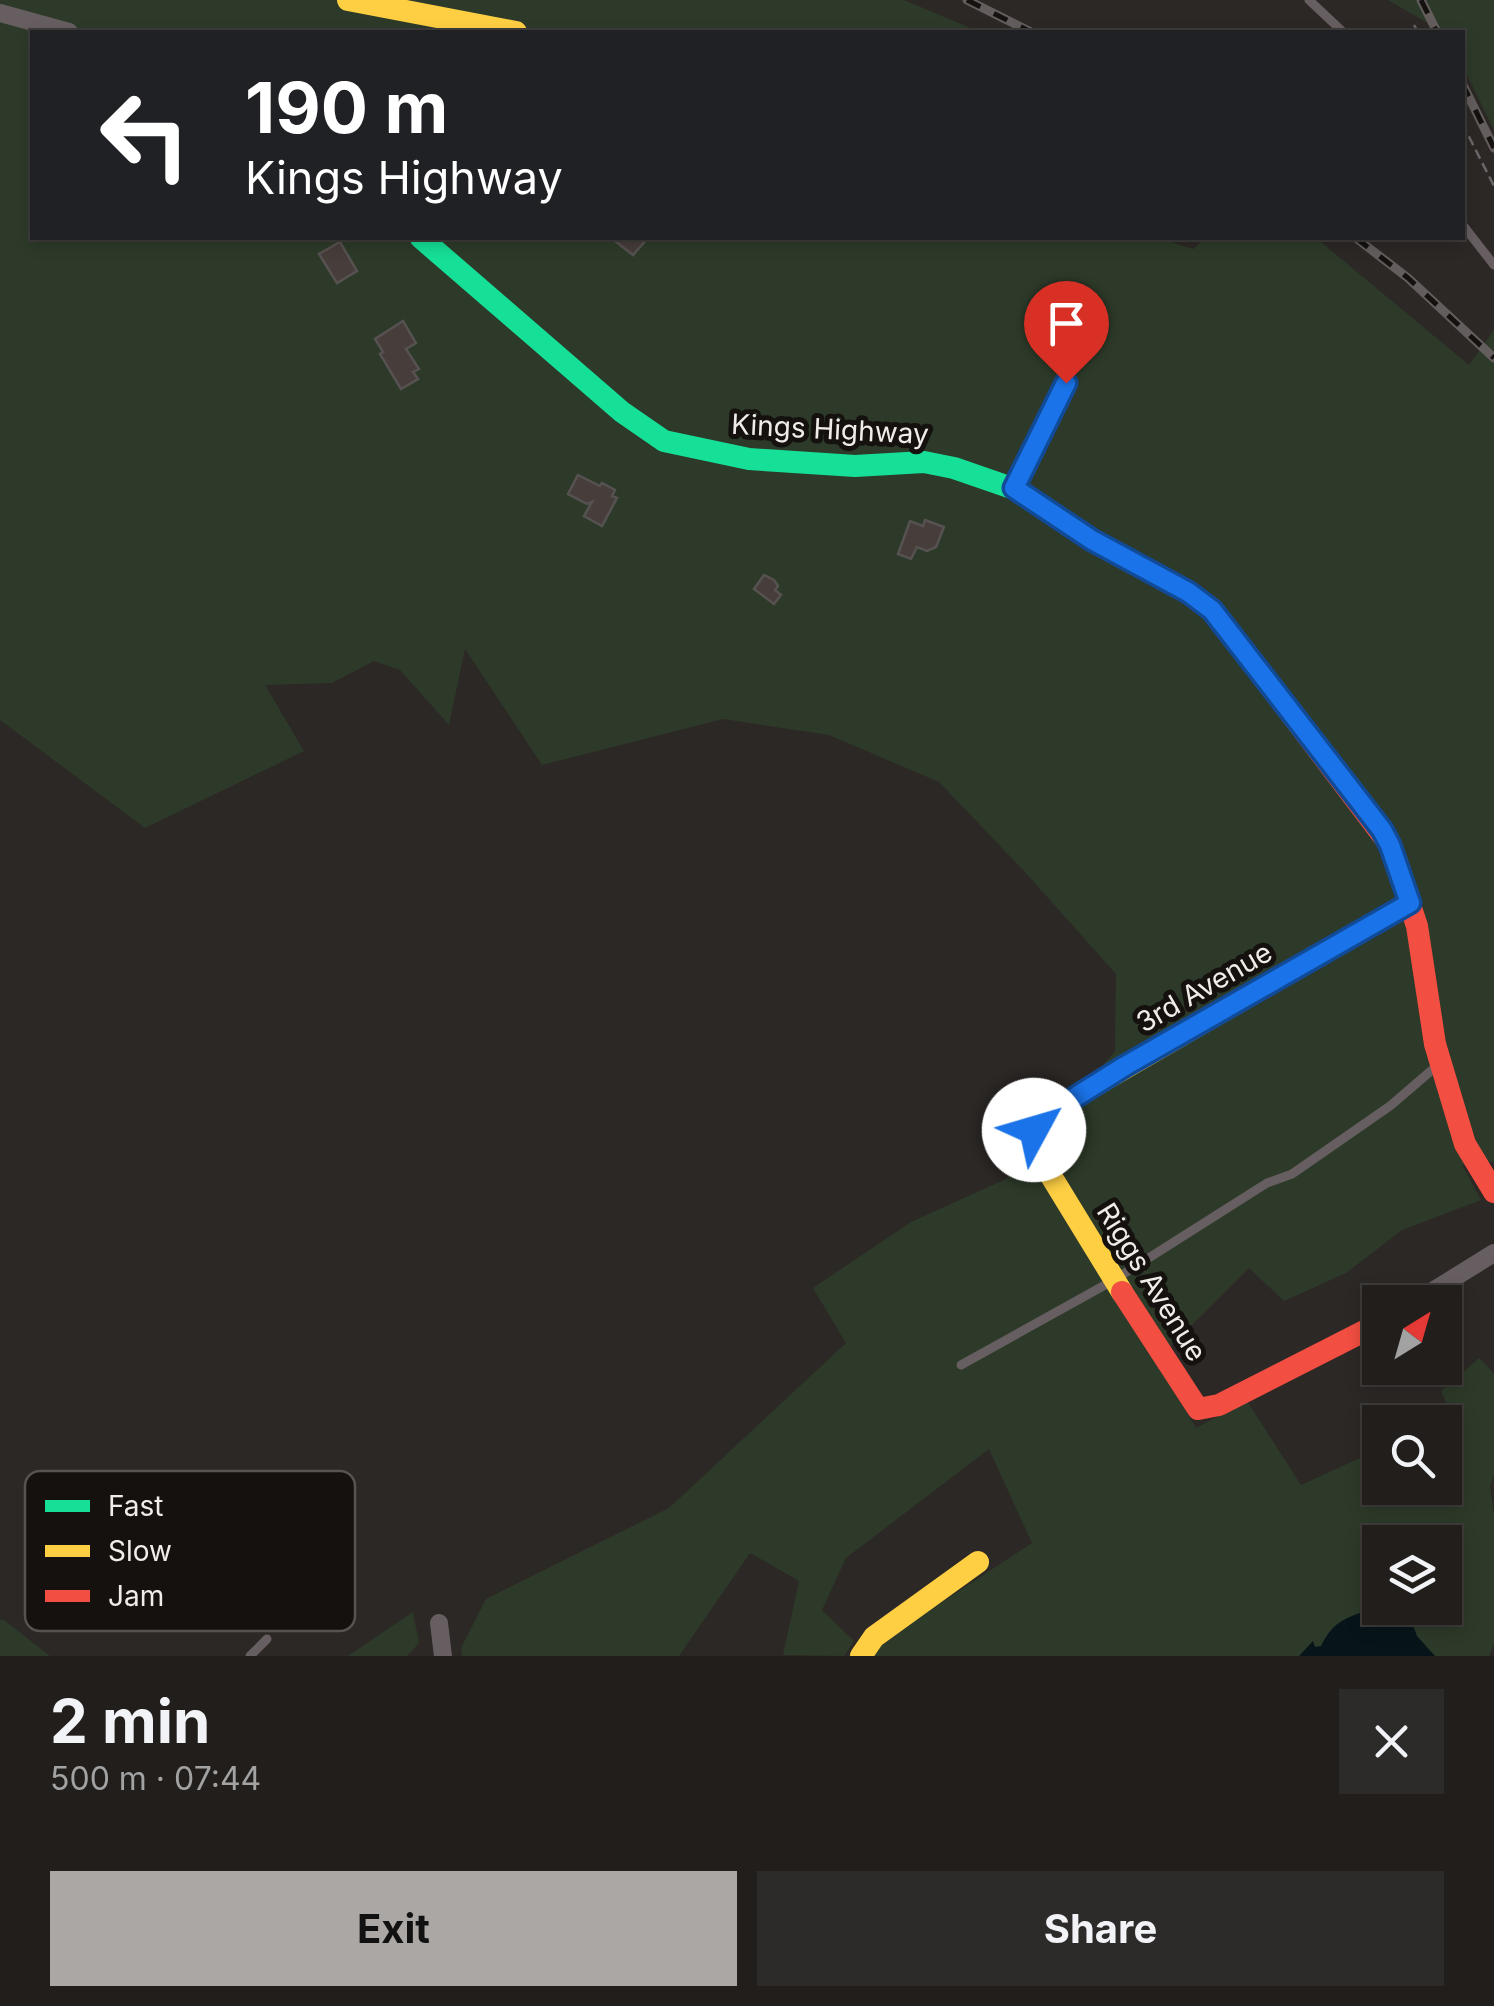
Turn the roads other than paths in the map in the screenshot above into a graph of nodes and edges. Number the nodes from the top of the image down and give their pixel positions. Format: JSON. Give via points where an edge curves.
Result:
{"nodes":[{"id":1,"x":348,"y":0,"type":"edge"},
{"id":2,"x":1310,"y":0,"type":"edge"},
{"id":3,"x":0,"y":13,"type":"edge"},
{"id":4,"x":62,"y":30,"type":"edge"},
{"id":5,"x":506,"y":30,"type":"edge"},
{"id":6,"x":1341,"y":30,"type":"edge"},
{"id":7,"x":1465,"y":228,"type":"edge"},
{"id":8,"x":423,"y":240,"type":"edge"},
{"id":9,"x":1494,"y":265,"type":"edge"},
{"id":10,"x":1066,"y":383,"type":"dead end"},
{"id":11,"x":1014,"y":488,"type":"junction"},
{"id":12,"x":1410,"y":903,"type":"junction"},
{"id":13,"x":1440,"y":1063,"type":"junction"},
{"id":14,"x":1034,"y":1130,"type":"joint"},
{"id":15,"x":1494,"y":1192,"type":"edge"},
{"id":16,"x":1494,"y":1253,"type":"edge"},
{"id":17,"x":1114,"y":1280,"type":"junction"},
{"id":18,"x":1442,"y":1285,"type":"edge"},
{"id":19,"x":1362,"y":1333,"type":"edge"},
{"id":20,"x":961,"y":1366,"type":"dead end"},
{"id":21,"x":978,"y":1562,"type":"dead end"},
{"id":22,"x":439,"y":1623,"type":"dead end"},
{"id":23,"x":267,"y":1639,"type":"dead end"},
{"id":24,"x":250,"y":1656,"type":"edge"},
{"id":25,"x":444,"y":1656,"type":"edge"},
{"id":26,"x":861,"y":1656,"type":"edge"}],
"edges":[{"from":1,"to":5,"type":"street"},
{"from":2,"to":6,"type":"lane"},
{"from":3,"to":4,"type":"street"},
{"from":7,"to":9,"type":"lane"},
{"from":8,"to":11,"type":"street","name":"Kings Highway","via":[[622,412],[664,440],[749,459],[856,466],[924,462]]},
{"from":10,"to":11,"type":"street"},
{"from":11,"to":12,"type":"street","name":"Kings Highway","via":[[1212,610],[1382,830]]},
{"from":12,"to":13,"type":"street","name":"Kings Highway"},
{"from":12,"to":14,"type":"street","name":"3rd Avenue","via":[[1125,1066],[1037,1121]]},
{"from":13,"to":15,"type":"street","name":"Kings Highway","via":[[1464,1144]]},
{"from":13,"to":17,"type":"lane","via":[[1292,1174],[1267,1183]]},
{"from":14,"to":17,"type":"street","name":"Riggs Avenue","via":[[1040,1158]]},
{"from":16,"to":18,"type":"street"},
{"from":17,"to":19,"type":"street","name":"Riggs Avenue","via":[[1199,1410]]},
{"from":17,"to":20,"type":"lane"},
{"from":21,"to":26,"type":"street","via":[[874,1637]]},
{"from":22,"to":25,"type":"street"},
{"from":23,"to":24,"type":"lane"}]}
